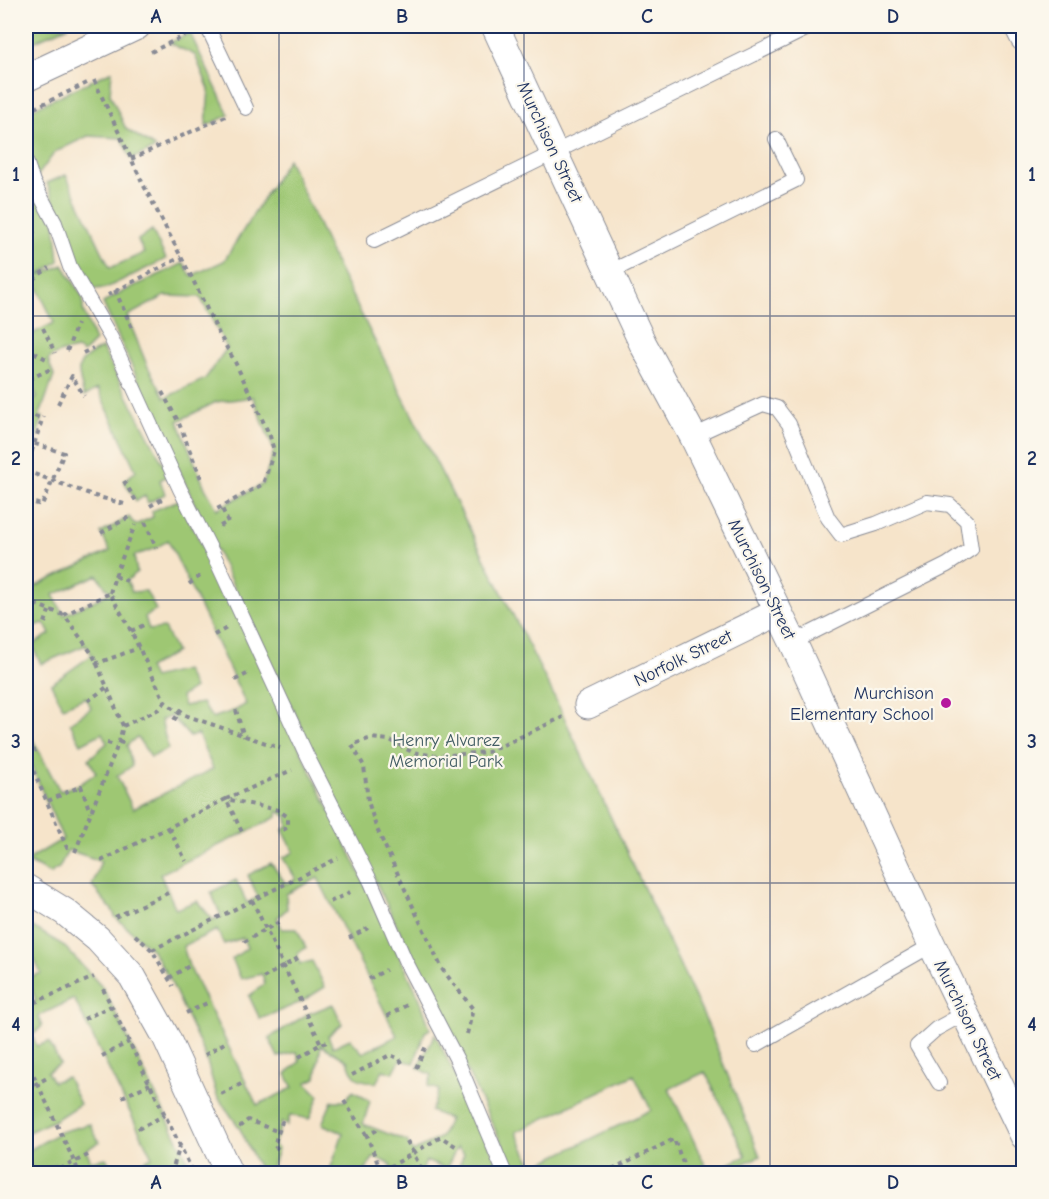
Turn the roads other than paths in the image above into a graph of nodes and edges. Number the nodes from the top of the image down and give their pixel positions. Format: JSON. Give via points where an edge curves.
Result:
{"nodes":[{"id":1,"x":137,"y":26,"type":"edge"},
{"id":2,"x":207,"y":26,"type":"edge"},
{"id":3,"x":495,"y":26,"type":"edge"},
{"id":4,"x":812,"y":26,"type":"edge"},
{"id":5,"x":1018,"y":26,"type":"edge"},
{"id":6,"x":1023,"y":38,"type":"edge"},
{"id":7,"x":26,"y":78,"type":"edge"},
{"id":8,"x":246,"y":108,"type":"road end"},
{"id":9,"x":776,"y":139,"type":"dead end"},
{"id":10,"x":554,"y":151,"type":"junction"},
{"id":11,"x":26,"y":161,"type":"edge"},
{"id":12,"x":374,"y":241,"type":"dead end"},
{"id":13,"x":610,"y":272,"type":"junction"},
{"id":14,"x":693,"y":436,"type":"junction"},
{"id":15,"x":778,"y":612,"type":"junction"},
{"id":16,"x":793,"y":642,"type":"junction"},
{"id":17,"x":588,"y":705,"type":"road end"},
{"id":18,"x":26,"y":888,"type":"edge"},
{"id":19,"x":932,"y":945,"type":"junction"},
{"id":20,"x":965,"y":1013,"type":"junction"},
{"id":21,"x":756,"y":1045,"type":"dead end"},
{"id":22,"x":939,"y":1083,"type":"dead end"},
{"id":23,"x":1023,"y":1136,"type":"edge"},
{"id":24,"x":229,"y":1173,"type":"edge"},
{"id":25,"x":505,"y":1173,"type":"edge"}],
"edges":[{"from":1,"to":7,"type":"street"},
{"from":2,"to":8,"type":"lane"},
{"from":3,"to":10,"type":"street","name":"Murchison Street"},
{"from":4,"to":10,"type":"lane"},
{"from":5,"to":6,"type":"street"},
{"from":9,"to":13,"type":"lane","via":[[796,180]]},
{"from":10,"to":12,"type":"lane"},
{"from":10,"to":13,"type":"street","name":"Murchison Street"},
{"from":11,"to":25,"type":"lane","via":[[55,223],[70,267],[111,338],[308,759],[457,1060]]},
{"from":13,"to":14,"type":"street","name":"Murchison Street"},
{"from":14,"to":15,"type":"street","name":"Murchison Street"},
{"from":14,"to":16,"type":"lane","via":[[763,404],[777,408],[789,424],[828,518],[841,535],[927,502],[950,505],[967,521],[971,549],[947,565]]},
{"from":15,"to":16,"type":"street","name":"Murchison Street"},
{"from":15,"to":17,"type":"street","name":"Norfolk Street"},
{"from":16,"to":19,"type":"street","name":"Murchison Street"},
{"from":18,"to":24,"type":"street","via":[[98,939],[132,976],[166,1037]]},
{"from":19,"to":20,"type":"street","name":"Murchison Street"},
{"from":19,"to":21,"type":"lane"},
{"from":20,"to":22,"type":"lane","via":[[936,1029],[917,1046]]},
{"from":20,"to":23,"type":"street","name":"Murchison Street"}]}
